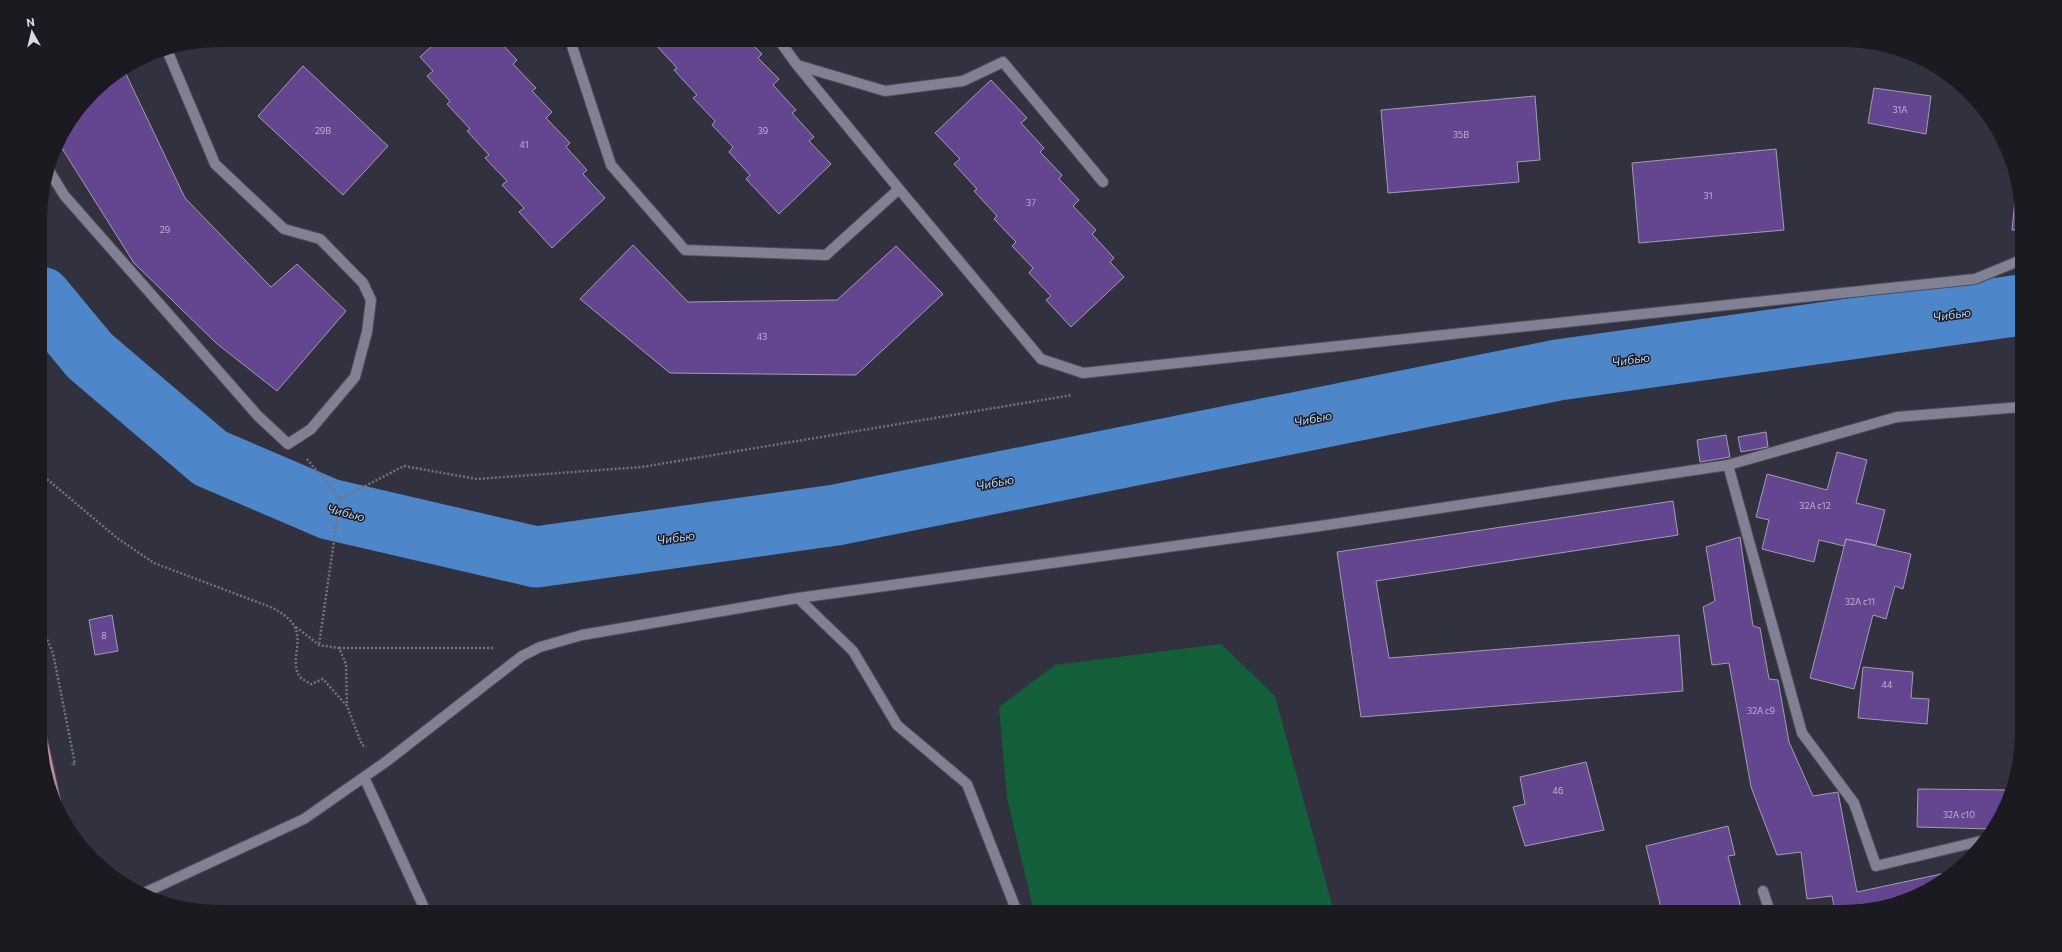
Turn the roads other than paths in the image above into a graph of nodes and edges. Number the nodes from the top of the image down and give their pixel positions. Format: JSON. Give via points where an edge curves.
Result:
{"nodes":[{"id":1,"x":572,"y":47,"type":"edge"},
{"id":2,"x":784,"y":47,"type":"edge"},
{"id":3,"x":169,"y":54,"type":"edge"},
{"id":4,"x":798,"y":65,"type":"junction"},
{"id":5,"x":52,"y":176,"type":"edge"},
{"id":6,"x":1103,"y":182,"type":"dead end"},
{"id":7,"x":899,"y":189,"type":"junction"},
{"id":8,"x":2015,"y":262,"type":"edge"},
{"id":9,"x":2015,"y":407,"type":"edge"},
{"id":10,"x":1728,"y":465,"type":"junction"},
{"id":11,"x":798,"y":598,"type":"junction"},
{"id":12,"x":364,"y":777,"type":"junction"},
{"id":13,"x":1976,"y":842,"type":"edge"},
{"id":14,"x":150,"y":890,"type":"edge"},
{"id":15,"x":1763,"y":891,"type":"dead end"},
{"id":16,"x":423,"y":905,"type":"edge"},
{"id":17,"x":1014,"y":905,"type":"edge"},
{"id":18,"x":1768,"y":905,"type":"edge"}],
"edges":[{"from":1,"to":7,"type":"street","via":[[611,165],[685,250],[826,255]]},
{"from":2,"to":4,"type":"street"},
{"from":3,"to":5,"type":"street","via":[[215,164],[284,229],[320,239],[362,283],[371,300],[367,332],[355,377],[311,429],[288,444],[258,416],[74,207]]},
{"from":4,"to":6,"type":"street","via":[[885,91],[963,81],[1003,62]]},
{"from":4,"to":7,"type":"street"},
{"from":7,"to":8,"type":"street","via":[[1041,359],[1083,373],[1975,279]]},
{"from":9,"to":10,"type":"street","via":[[1897,417]]},
{"from":10,"to":11,"type":"street","via":[[1327,525]]},
{"from":10,"to":13,"type":"street","via":[[1802,734],[1854,803],[1876,866]]},
{"from":11,"to":12,"type":"street","via":[[582,635],[540,647],[522,656]]},
{"from":11,"to":17,"type":"street","via":[[853,651],[897,725],[967,784]]},
{"from":12,"to":14,"type":"street","via":[[304,818]]},
{"from":12,"to":16,"type":"street"},
{"from":15,"to":18,"type":"street"}]}
